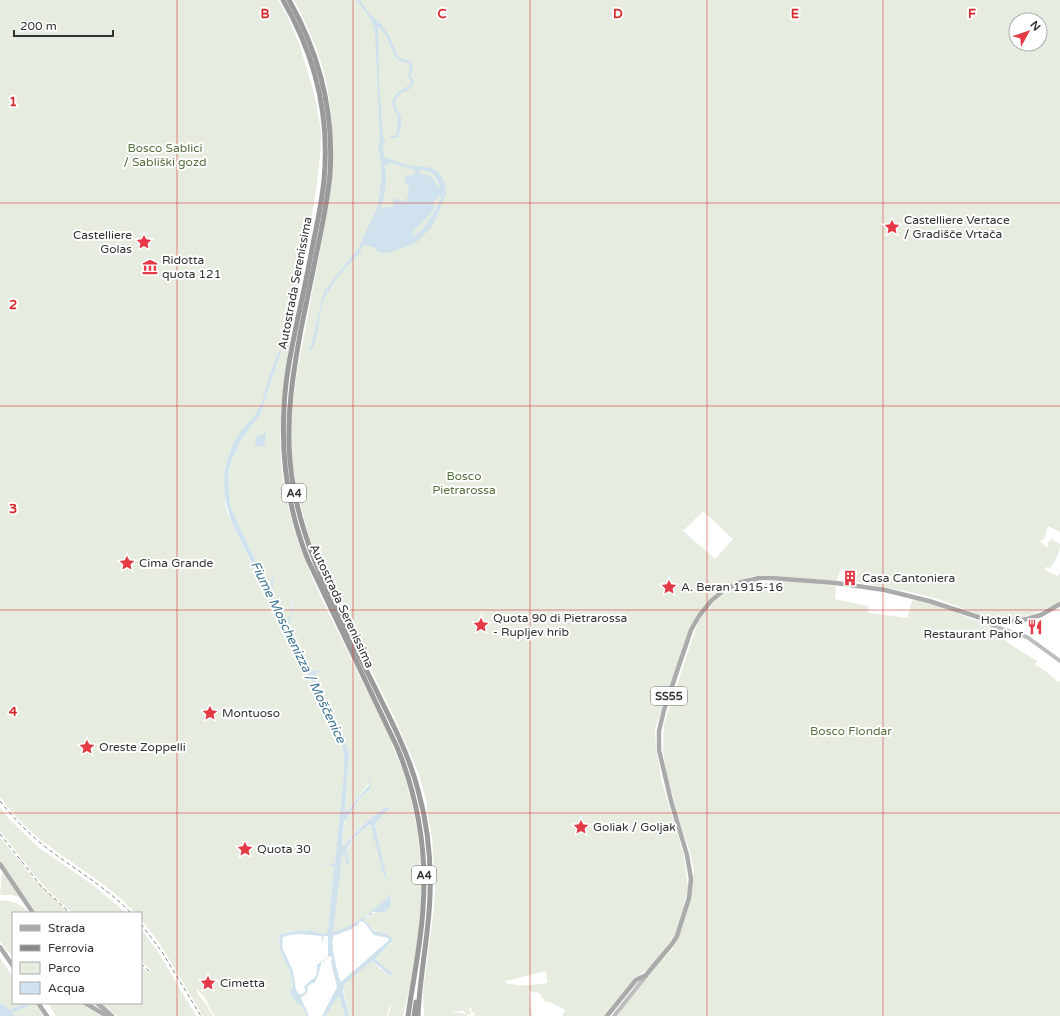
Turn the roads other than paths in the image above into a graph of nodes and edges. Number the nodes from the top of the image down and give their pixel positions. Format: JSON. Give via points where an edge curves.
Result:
{"nodes":[{"id":1,"x":283,"y":0,"type":"edge"},
{"id":2,"x":289,"y":0,"type":"edge"},
{"id":3,"x":1060,"y":604,"type":"edge"},
{"id":4,"x":985,"y":620,"type":"junction"},
{"id":5,"x":1060,"y":661,"type":"edge"},
{"id":6,"x":0,"y":864,"type":"edge"},
{"id":7,"x":32,"y":911,"type":"edge"},
{"id":8,"x":0,"y":947,"type":"edge"},
{"id":9,"x":5,"y":954,"type":"junction"},
{"id":10,"x":12,"y":958,"type":"edge"},
{"id":11,"x":12,"y":964,"type":"edge"},
{"id":12,"x":646,"y":975,"type":"junction"},
{"id":13,"x":39,"y":1004,"type":"edge"},
{"id":14,"x":43,"y":1004,"type":"edge"},
{"id":15,"x":87,"y":1004,"type":"edge"},
{"id":16,"x":98,"y":1004,"type":"edge"},
{"id":17,"x":47,"y":1015,"type":"edge"},
{"id":18,"x":107,"y":1016,"type":"edge"},
{"id":19,"x":112,"y":1016,"type":"edge"},
{"id":20,"x":408,"y":1016,"type":"edge"},
{"id":21,"x":417,"y":1016,"type":"edge"},
{"id":22,"x":607,"y":1016,"type":"edge"},
{"id":23,"x":614,"y":1016,"type":"edge"}],
"edges":[{"from":1,"to":20,"type":"highway","name":"Autostrada Serenissima","number":"A4","via":[[299,31],[313,68],[320,96],[325,142],[322,200],[286,382],[283,425],[286,478],[292,510],[305,553],[397,747],[416,805],[423,846],[424,883],[421,930]]},
{"from":2,"to":21,"type":"highway","name":"Autostrada Serenissima","number":"A4","via":[[304,29],[318,66],[330,136],[327,201],[292,382],[288,426],[292,478],[313,558],[398,735],[418,789],[429,845],[430,884],[428,932]]},
{"from":3,"to":4,"type":"main road","number":"SS55","via":[[1041,615],[1027,619]]},
{"from":4,"to":5,"type":"main road","via":[[992,625],[1027,637]]},
{"from":4,"to":12,"type":"main road","number":"SS55","via":[[957,609],[868,587],[772,578],[744,581],[723,591],[705,608],[695,623],[659,731],[659,750],[670,801],[687,855],[691,879],[688,898],[675,940]]},
{"from":6,"to":7,"type":"main road"},
{"from":8,"to":9,"type":"main road"},
{"from":9,"to":10,"type":"main road"},
{"from":9,"to":11,"type":"main road"},
{"from":12,"to":22,"type":"main road","via":[[636,980]]},
{"from":12,"to":23,"type":"main road"},
{"from":13,"to":17,"type":"main road"},
{"from":14,"to":17,"type":"main road"},
{"from":15,"to":18,"type":"main road"},
{"from":16,"to":19,"type":"main road"}]}
